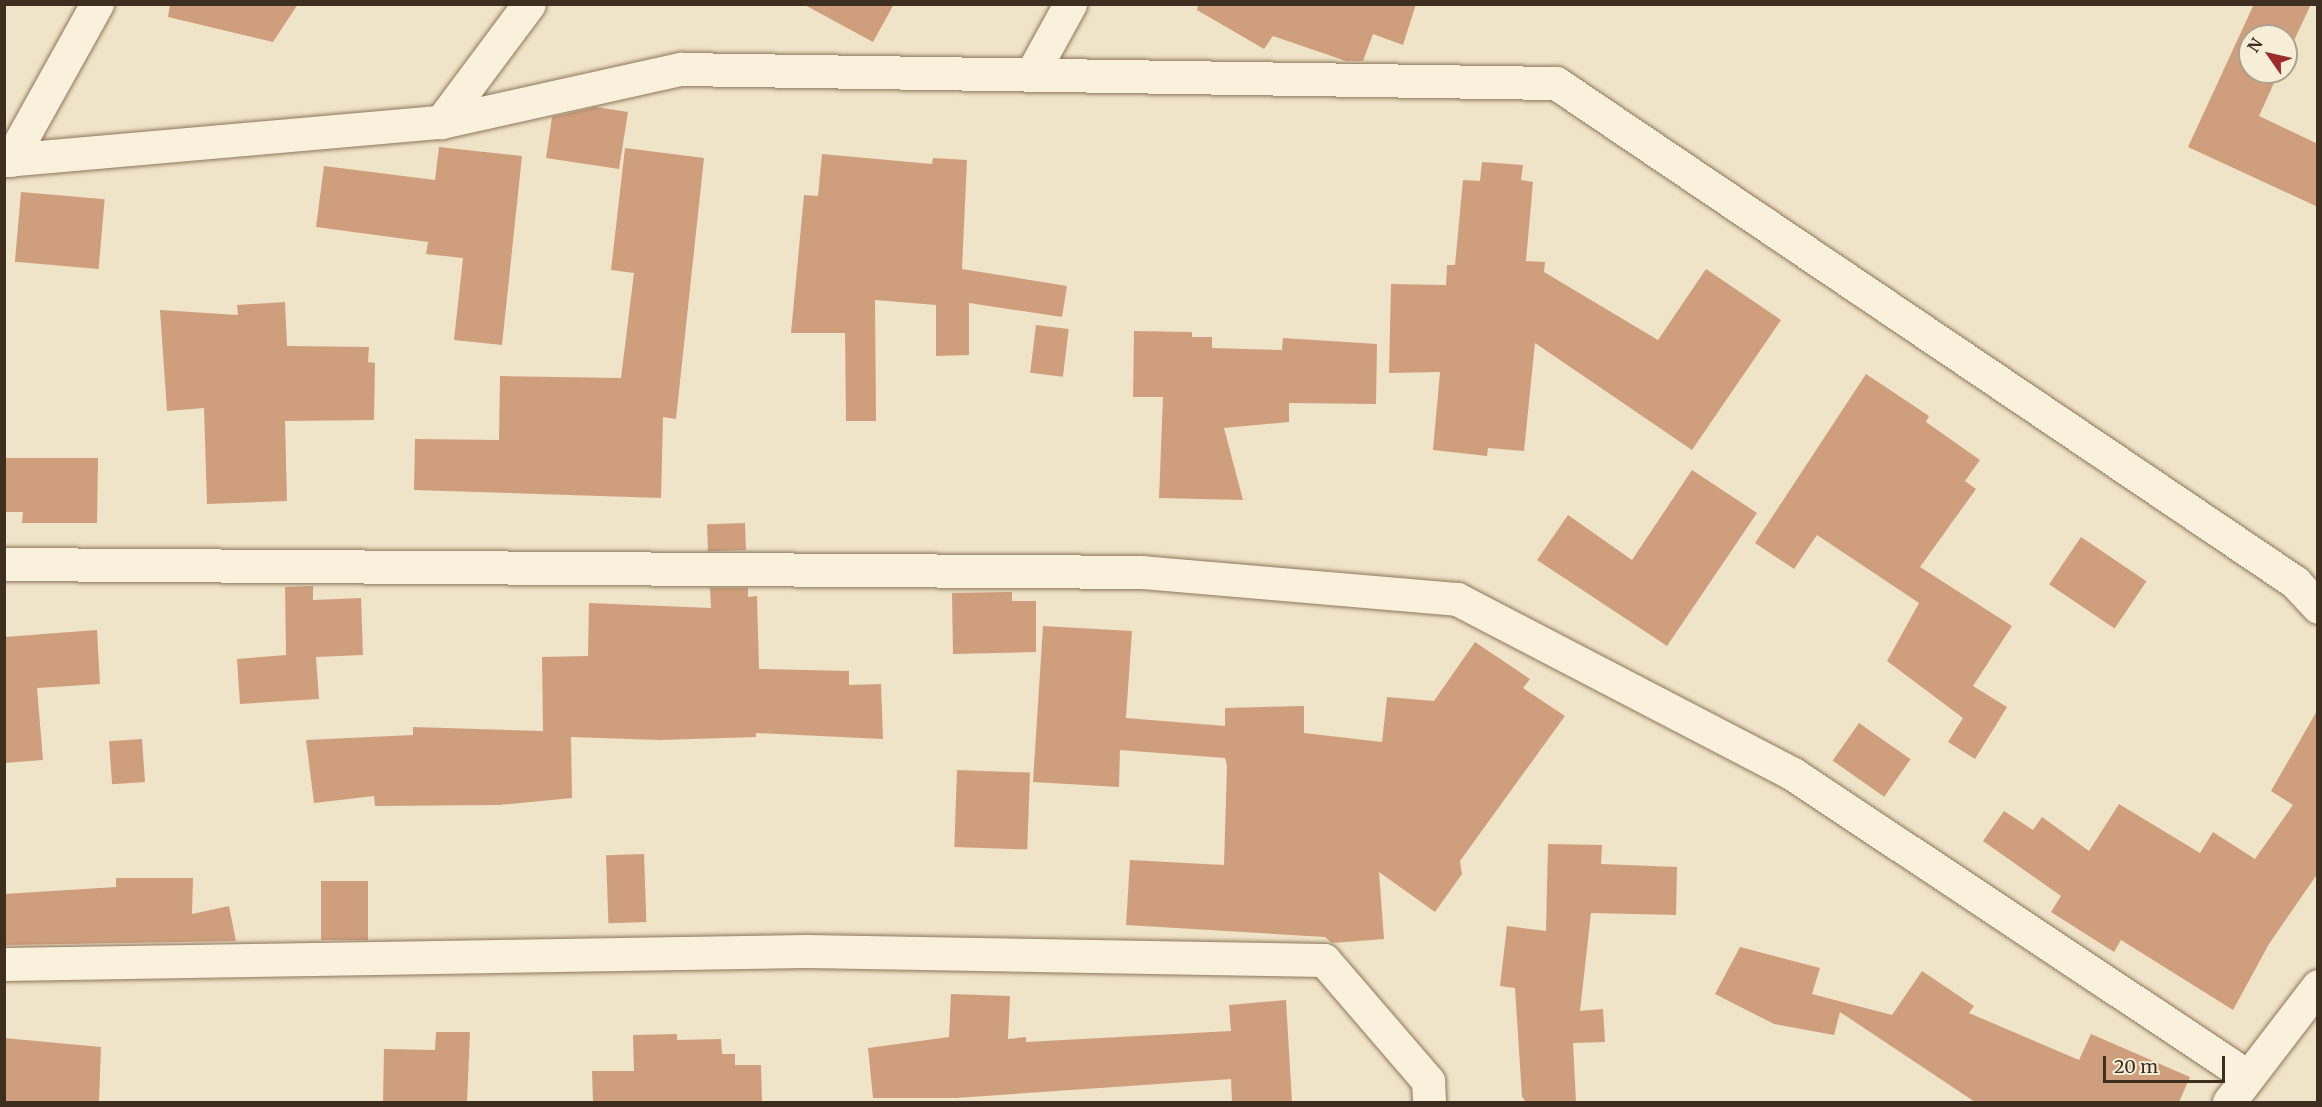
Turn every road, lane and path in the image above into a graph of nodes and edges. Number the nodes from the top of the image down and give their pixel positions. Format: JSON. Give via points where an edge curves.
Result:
{"nodes":[{"id":1,"x":97,"y":4,"type":"edge"},
{"id":2,"x":529,"y":4,"type":"edge"},
{"id":3,"x":1070,"y":4,"type":"edge"},
{"id":4,"x":1031,"y":75,"type":"junction"},
{"id":5,"x":441,"y":122,"type":"junction"},
{"id":6,"x":7,"y":160,"type":"edge"},
{"id":7,"x":4,"y":564,"type":"edge"},
{"id":8,"x":2318,"y":607,"type":"edge"},
{"id":9,"x":4,"y":964,"type":"edge"},
{"id":10,"x":2318,"y":986,"type":"edge"},
{"id":11,"x":2247,"y":1076,"type":"junction"},
{"id":12,"x":1429,"y":1102,"type":"edge"},
{"id":13,"x":2229,"y":1102,"type":"edge"}],
"edges":[{"from":1,"to":6,"type":"street"},
{"from":2,"to":5,"type":"street"},
{"from":3,"to":4,"type":"street"},
{"from":4,"to":5,"type":"street","via":[[681,69]]},
{"from":4,"to":8,"type":"street","via":[[1556,83],[2295,582]]},
{"from":5,"to":6,"type":"street"},
{"from":7,"to":11,"type":"street","via":[[1142,572],[1457,599],[1793,774]]},
{"from":9,"to":12,"type":"street","via":[[806,951],[1324,960],[1428,1081]]},
{"from":10,"to":11,"type":"street"},
{"from":11,"to":13,"type":"street"}]}
